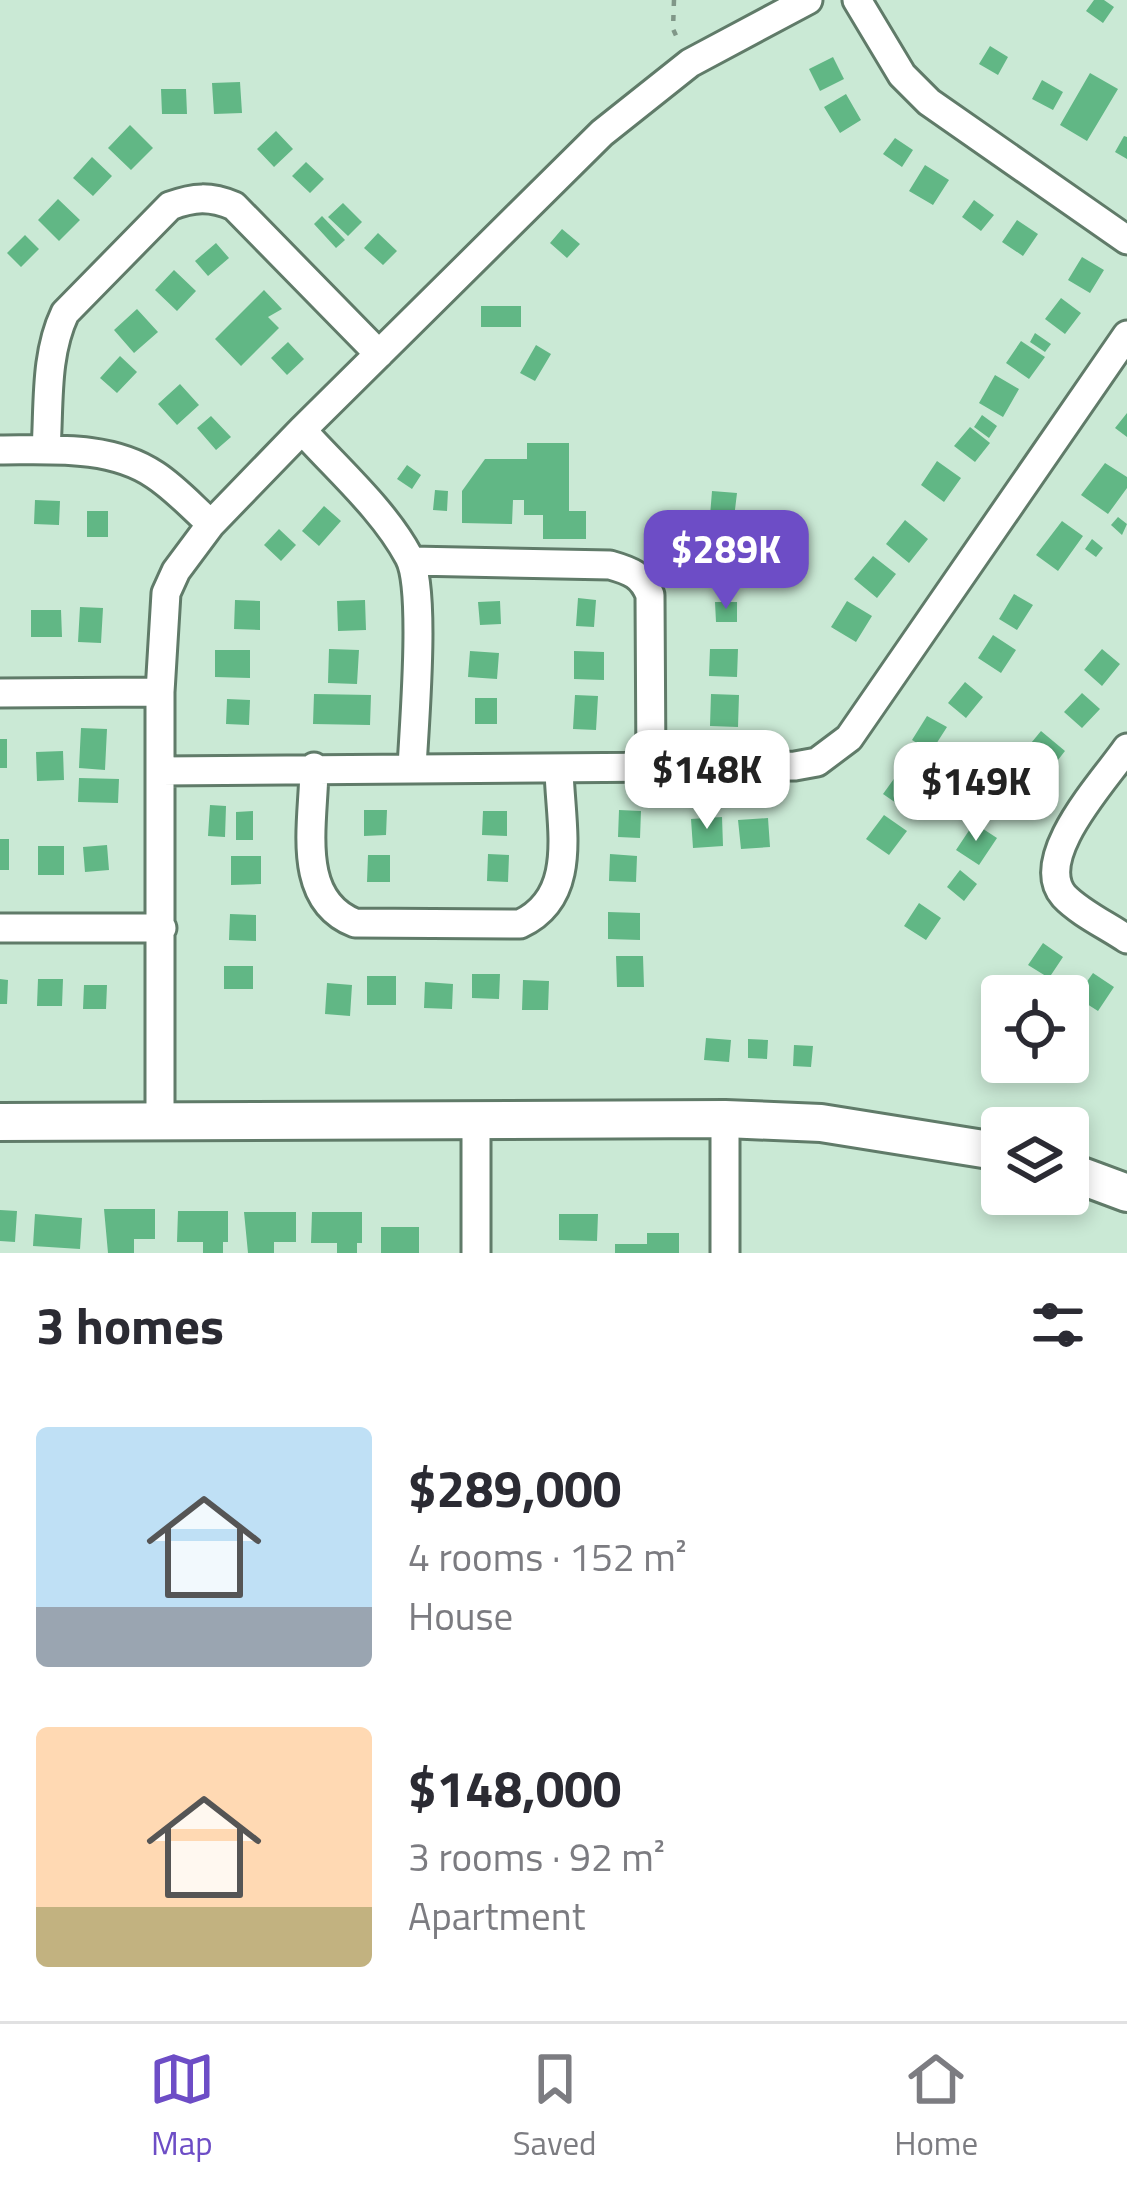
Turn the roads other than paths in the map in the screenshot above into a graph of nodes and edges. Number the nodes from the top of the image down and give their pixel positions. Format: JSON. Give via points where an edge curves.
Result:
{"nodes":[{"id":1,"x":808,"y":0,"type":"edge"},
{"id":2,"x":857,"y":0,"type":"edge"},
{"id":3,"x":1127,"y":240,"type":"edge"},
{"id":4,"x":1127,"y":335,"type":"edge"},
{"id":5,"x":379,"y":354,"type":"junction"},
{"id":6,"x":302,"y":430,"type":"junction"},
{"id":7,"x":0,"y":450,"type":"edge"},
{"id":8,"x":46,"y":450,"type":"junction"},
{"id":9,"x":211,"y":524,"type":"junction"},
{"id":10,"x":412,"y":561,"type":"junction"},
{"id":11,"x":160,"y":692,"type":"junction"},
{"id":12,"x":0,"y":694,"type":"edge"},
{"id":13,"x":1127,"y":748,"type":"edge"},
{"id":14,"x":314,"y":767,"type":"junction"},
{"id":15,"x":412,"y":768,"type":"junction"},
{"id":16,"x":559,"y":769,"type":"junction"},
{"id":17,"x":652,"y":770,"type":"junction"},
{"id":18,"x":161,"y":771,"type":"junction"},
{"id":19,"x":0,"y":928,"type":"edge"},
{"id":20,"x":162,"y":928,"type":"junction"},
{"id":21,"x":1127,"y":939,"type":"edge"},
{"id":22,"x":725,"y":1119,"type":"junction"},
{"id":23,"x":160,"y":1121,"type":"junction"},
{"id":24,"x":476,"y":1121,"type":"junction"},
{"id":25,"x":0,"y":1122,"type":"edge"},
{"id":26,"x":981,"y":1149,"type":"edge"},
{"id":27,"x":1089,"y":1179,"type":"edge"},
{"id":28,"x":1127,"y":1193,"type":"edge"},
{"id":29,"x":476,"y":1253,"type":"edge"},
{"id":30,"x":725,"y":1253,"type":"edge"}],
"edges":[{"from":1,"to":5,"type":"street","via":[[690,63],[602,133]]},
{"from":2,"to":3,"type":"street","via":[[928,102]]},
{"from":4,"to":17,"type":"street","via":[[835,752],[795,766]]},
{"from":5,"to":6,"type":"street"},
{"from":5,"to":8,"type":"street","via":[[234,206],[191,198],[170,206],[65,313],[51,361]]},
{"from":6,"to":9,"type":"street"},
{"from":6,"to":10,"type":"street"},
{"from":7,"to":8,"type":"street"},
{"from":8,"to":9,"type":"street","via":[[131,461]]},
{"from":9,"to":11,"type":"street","via":[[166,593]]},
{"from":10,"to":15,"type":"street"},
{"from":10,"to":17,"type":"street","via":[[610,565],[644,580]]},
{"from":11,"to":12,"type":"street"},
{"from":11,"to":18,"type":"street"},
{"from":13,"to":21,"type":"street","via":[[1064,837],[1055,879],[1065,896]]},
{"from":14,"to":15,"type":"street"},
{"from":14,"to":16,"type":"street","via":[[313,880],[335,915],[355,923],[520,924],[538,915],[561,880]]},
{"from":14,"to":18,"type":"street"},
{"from":15,"to":16,"type":"street"},
{"from":16,"to":17,"type":"street"},
{"from":18,"to":20,"type":"street"},
{"from":19,"to":20,"type":"street"},
{"from":20,"to":23,"type":"street"},
{"from":22,"to":24,"type":"main road"},
{"from":22,"to":26,"type":"main road","via":[[821,1124]]},
{"from":22,"to":30,"type":"street"},
{"from":23,"to":24,"type":"main road"},
{"from":23,"to":25,"type":"main road"},
{"from":24,"to":29,"type":"street"},
{"from":27,"to":28,"type":"main road"}]}
